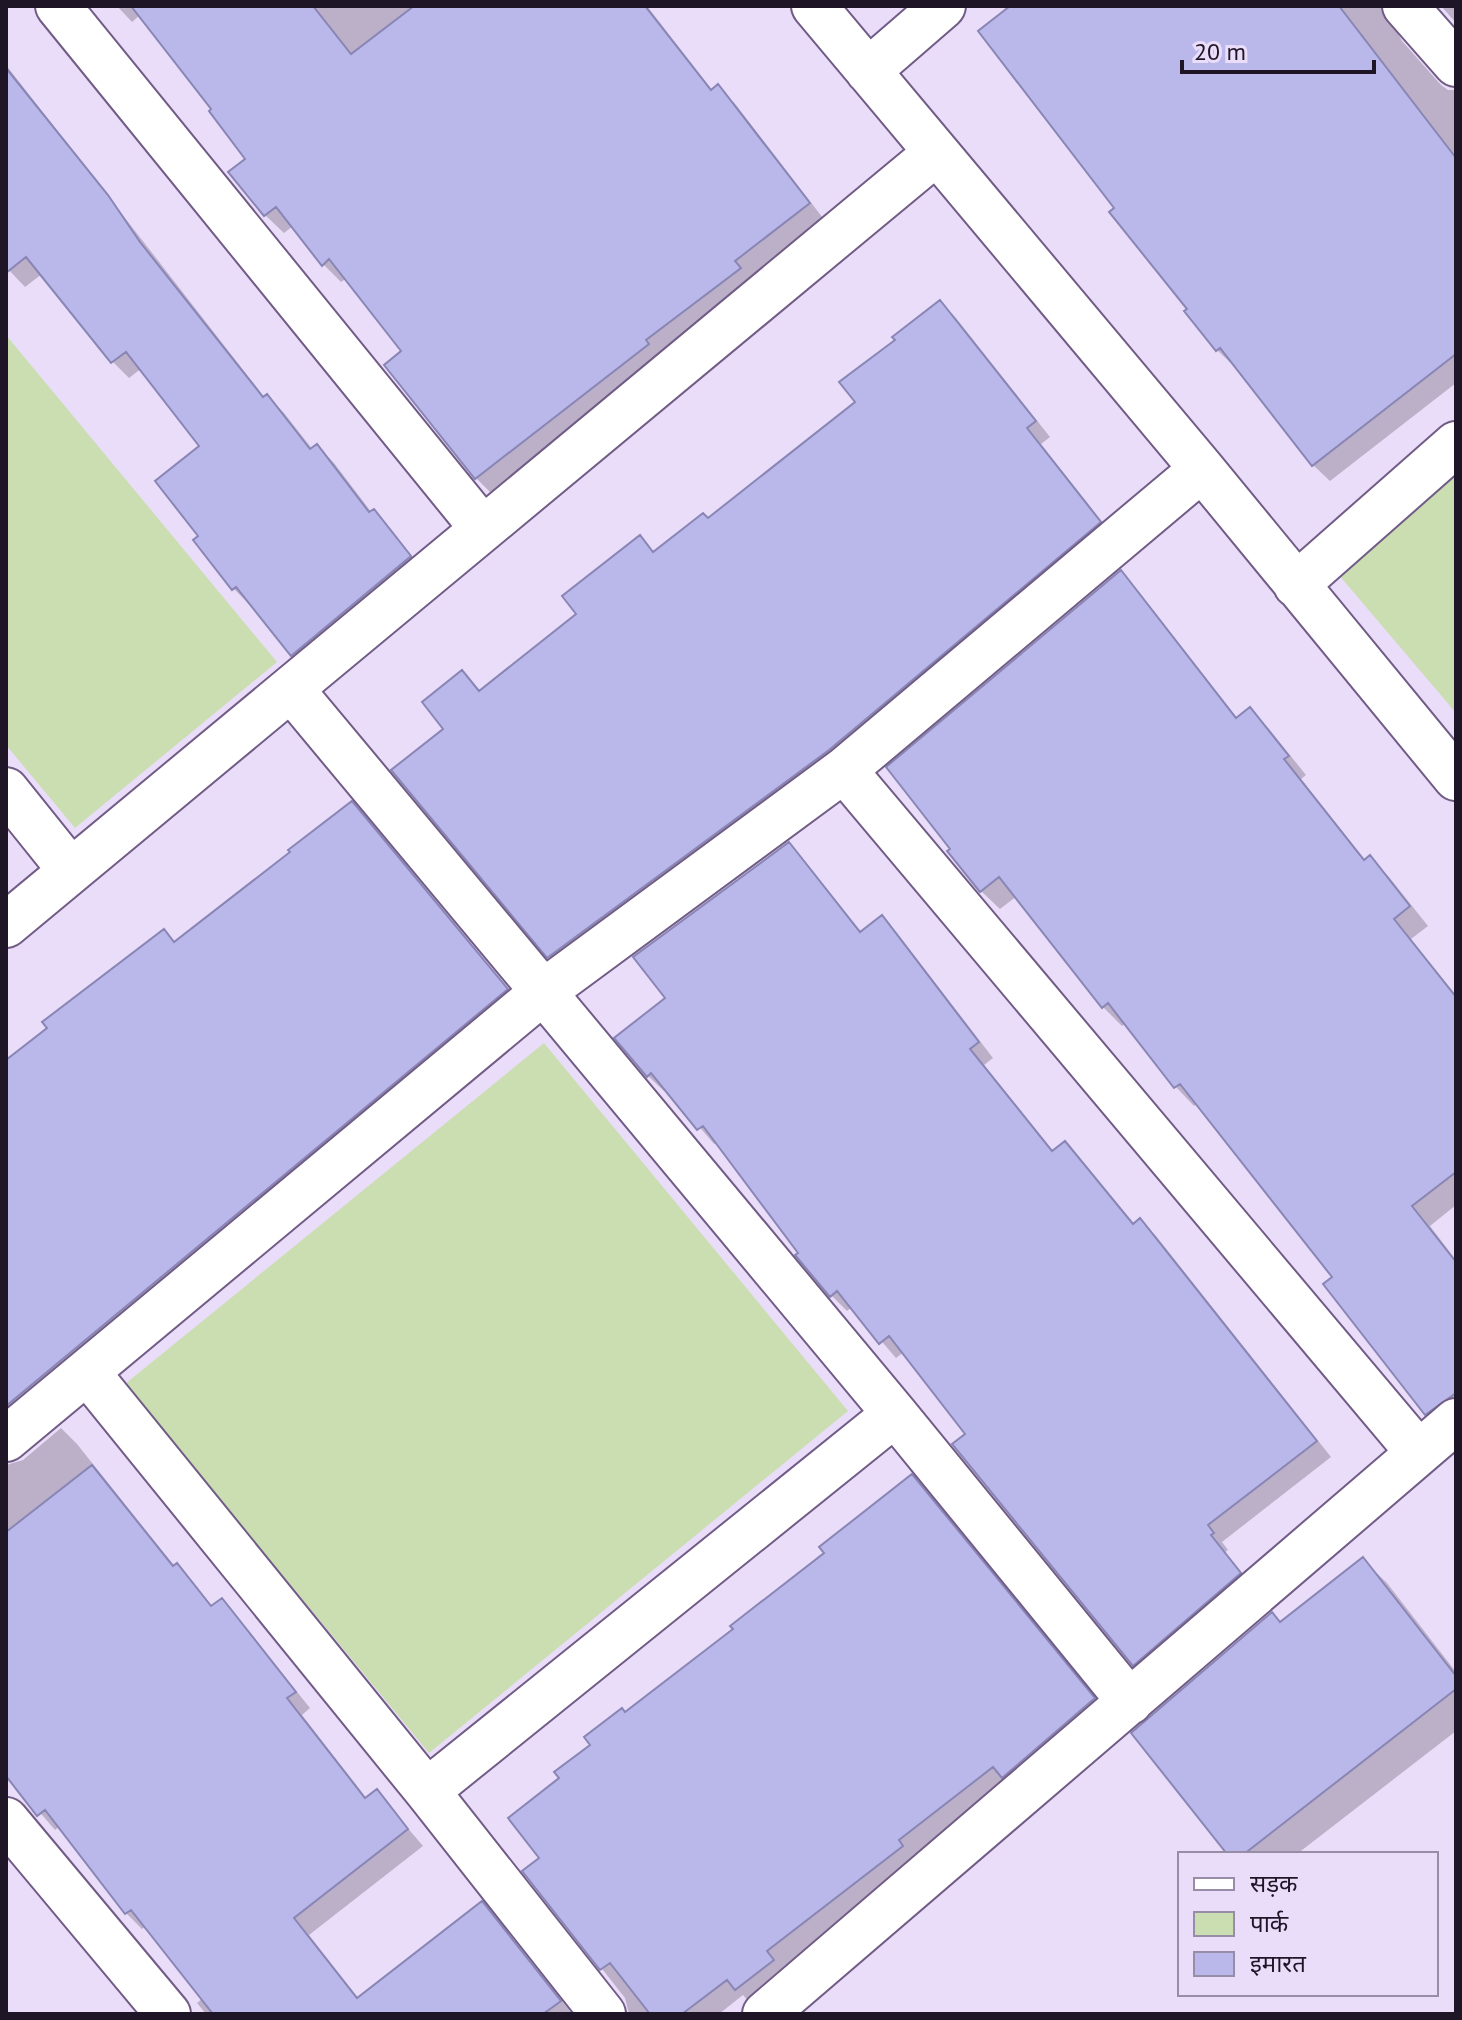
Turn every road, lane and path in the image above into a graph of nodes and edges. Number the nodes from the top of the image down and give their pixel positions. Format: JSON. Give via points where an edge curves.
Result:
{"nodes":[{"id":1,"x":58,"y":6,"type":"edge"},
{"id":2,"x":814,"y":6,"type":"edge"},
{"id":3,"x":943,"y":6,"type":"edge"},
{"id":4,"x":1405,"y":6,"type":"edge"},
{"id":5,"x":1456,"y":64,"type":"edge"},
{"id":6,"x":868,"y":71,"type":"junction"},
{"id":7,"x":936,"y":153,"type":"junction"},
{"id":8,"x":1456,"y":444,"type":"edge"},
{"id":9,"x":1202,"y":469,"type":"junction"},
{"id":10,"x":483,"y":529,"type":"junction"},
{"id":11,"x":1296,"y":585,"type":"junction"},
{"id":12,"x":291,"y":689,"type":"junction"},
{"id":13,"x":844,"y":770,"type":"junction"},
{"id":14,"x":1456,"y":778,"type":"edge"},
{"id":15,"x":6,"y":790,"type":"edge"},
{"id":16,"x":71,"y":871,"type":"junction"},
{"id":17,"x":6,"y":925,"type":"edge"},
{"id":18,"x":543,"y":992,"type":"junction"},
{"id":19,"x":87,"y":1372,"type":"junction"},
{"id":20,"x":895,"y":1414,"type":"junction"},
{"id":21,"x":1456,"y":1421,"type":"edge"},
{"id":22,"x":6,"y":1439,"type":"edge"},
{"id":23,"x":1418,"y":1452,"type":"junction"},
{"id":24,"x":1130,"y":1702,"type":"junction"},
{"id":25,"x":427,"y":1791,"type":"junction"},
{"id":26,"x":6,"y":1820,"type":"edge"},
{"id":27,"x":168,"y":2014,"type":"edge"},
{"id":28,"x":603,"y":2014,"type":"edge"},
{"id":29,"x":765,"y":2014,"type":"edge"}],
"edges":[{"from":1,"to":10,"type":"street"},
{"from":2,"to":6,"type":"street"},
{"from":3,"to":6,"type":"street"},
{"from":4,"to":5,"type":"street"},
{"from":6,"to":7,"type":"street"},
{"from":7,"to":9,"type":"street"},
{"from":7,"to":10,"type":"street"},
{"from":8,"to":11,"type":"street"},
{"from":9,"to":11,"type":"street"},
{"from":9,"to":13,"type":"street"},
{"from":10,"to":12,"type":"street"},
{"from":11,"to":14,"type":"street"},
{"from":12,"to":16,"type":"street"},
{"from":12,"to":18,"type":"street"},
{"from":13,"to":18,"type":"street"},
{"from":13,"to":23,"type":"street"},
{"from":15,"to":16,"type":"street"},
{"from":16,"to":17,"type":"street"},
{"from":18,"to":19,"type":"street"},
{"from":18,"to":20,"type":"street"},
{"from":19,"to":22,"type":"street"},
{"from":19,"to":25,"type":"street"},
{"from":20,"to":24,"type":"street"},
{"from":20,"to":25,"type":"street"},
{"from":21,"to":23,"type":"street"},
{"from":23,"to":24,"type":"street"},
{"from":24,"to":29,"type":"street"},
{"from":25,"to":28,"type":"street"},
{"from":26,"to":27,"type":"street"}]}
